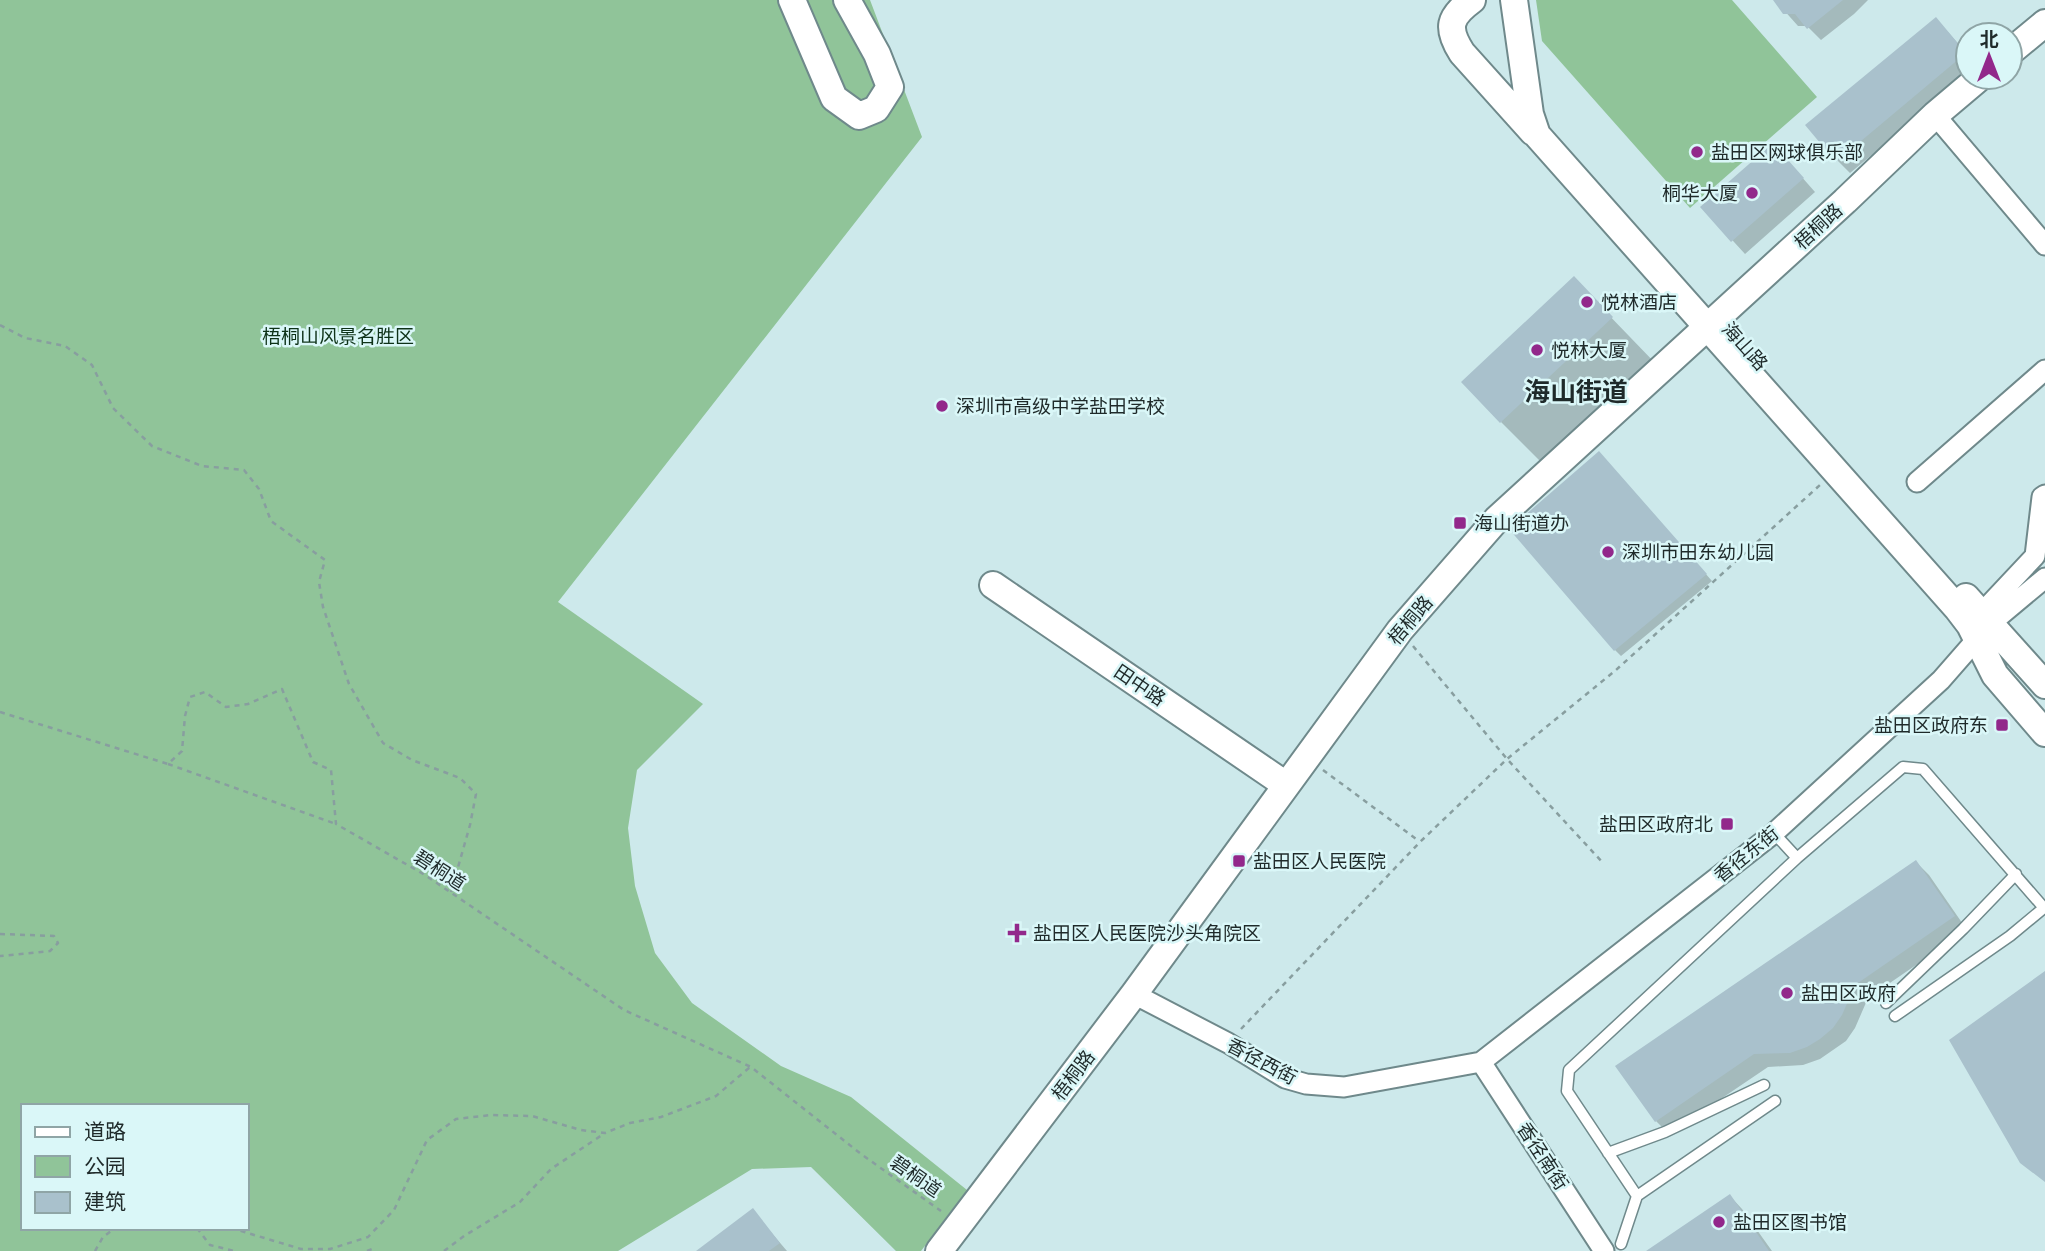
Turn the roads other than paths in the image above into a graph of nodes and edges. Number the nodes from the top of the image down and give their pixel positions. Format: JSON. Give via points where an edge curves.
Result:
{"nodes":[{"id":1,"x":792,"y":0,"type":"edge"},
{"id":2,"x":847,"y":0,"type":"edge"},
{"id":3,"x":1472,"y":0,"type":"edge"},
{"id":4,"x":1514,"y":0,"type":"edge"},
{"id":5,"x":2045,"y":23,"type":"edge"},
{"id":6,"x":2024,"y":40,"type":"edge"},
{"id":7,"x":1521,"y":55,"type":"junction"},
{"id":8,"x":1963,"y":91,"type":"edge"},
{"id":9,"x":1935,"y":115,"type":"junction"},
{"id":10,"x":1537,"y":135,"type":"junction"},
{"id":11,"x":2045,"y":245,"type":"edge"},
{"id":12,"x":1713,"y":322,"type":"junction"},
{"id":13,"x":2045,"y":370,"type":"edge"},
{"id":14,"x":1917,"y":482,"type":"dead end"},
{"id":15,"x":2045,"y":495,"type":"edge"},
{"id":16,"x":2045,"y":578,"type":"edge"},
{"id":17,"x":993,"y":585,"type":"dead end"},
{"id":18,"x":1979,"y":626,"type":"junction"},
{"id":19,"x":2045,"y":685,"type":"edge"},
{"id":20,"x":2045,"y":733,"type":"edge"},
{"id":21,"x":1286,"y":785,"type":"junction"},
{"id":22,"x":1774,"y":833,"type":"junction"},
{"id":23,"x":1797,"y":858,"type":"junction"},
{"id":24,"x":2016,"y":874,"type":"junction"},
{"id":25,"x":2045,"y":907,"type":"edge"},
{"id":26,"x":1134,"y":994,"type":"junction"},
{"id":27,"x":1886,"y":1003,"type":"dead end"},
{"id":28,"x":1895,"y":1016,"type":"dead end"},
{"id":29,"x":1481,"y":1062,"type":"junction"},
{"id":30,"x":1764,"y":1085,"type":"dead end"},
{"id":31,"x":1776,"y":1101,"type":"dead end"},
{"id":32,"x":1608,"y":1153,"type":"junction"},
{"id":33,"x":1637,"y":1196,"type":"junction"},
{"id":34,"x":1612,"y":1247,"type":"edge"},
{"id":35,"x":939,"y":1251,"type":"edge"}],
"edges":[{"from":1,"to":2,"type":"street","via":[[834,99],[859,116],[876,109],[890,87]]},
{"from":3,"to":10,"type":"street","name":"海山路","via":[[1452,22],[1457,46]]},
{"from":4,"to":7,"type":"street"},
{"from":5,"to":6,"type":"street"},
{"from":7,"to":10,"type":"street","name":"海山路"},
{"from":7,"to":12,"type":"street","name":"海山路","via":[[1542,115]]},
{"from":8,"to":9,"type":"street","name":"梧桐路"},
{"from":9,"to":11,"type":"street"},
{"from":9,"to":12,"type":"street","name":"梧桐路"},
{"from":10,"to":12,"type":"street","name":"海山路"},
{"from":12,"to":18,"type":"street","name":"海山路"},
{"from":12,"to":18,"type":"street","name":"海山路","via":[[1835,471]]},
{"from":12,"to":21,"type":"street","name":"梧桐路","via":[[1497,519],[1400,630]]},
{"from":13,"to":14,"type":"street"},
{"from":15,"to":18,"type":"street","via":[[2035,556]]},
{"from":16,"to":18,"type":"street"},
{"from":17,"to":21,"type":"street","name":"田中路"},
{"from":18,"to":19,"type":"street","name":"海山路"},
{"from":18,"to":20,"type":"street","name":"海山路","via":[[1995,675]]},
{"from":18,"to":22,"type":"street","name":"香径东街","via":[[1941,680]]},
{"from":21,"to":26,"type":"street","name":"梧桐路"},
{"from":22,"to":23,"type":"lane"},
{"from":22,"to":29,"type":"street","name":"香径东街"},
{"from":23,"to":24,"type":"lane","via":[[1903,767],[1923,769]]},
{"from":23,"to":32,"type":"lane","via":[[1569,1070],[1567,1091]]},
{"from":24,"to":25,"type":"lane"},
{"from":24,"to":27,"type":"lane"},
{"from":25,"to":28,"type":"lane"},
{"from":26,"to":29,"type":"street","name":"香径西街","via":[[1228,1042],[1285,1078],[1306,1084],[1344,1087]]},
{"from":26,"to":35,"type":"street","name":"梧桐路"},
{"from":29,"to":34,"type":"street","name":"香径南街"},
{"from":30,"to":32,"type":"lane","via":[[1665,1132]]},
{"from":31,"to":33,"type":"lane"},
{"from":32,"to":33,"type":"lane"},
{"from":33,"to":34,"type":"lane"}]}
